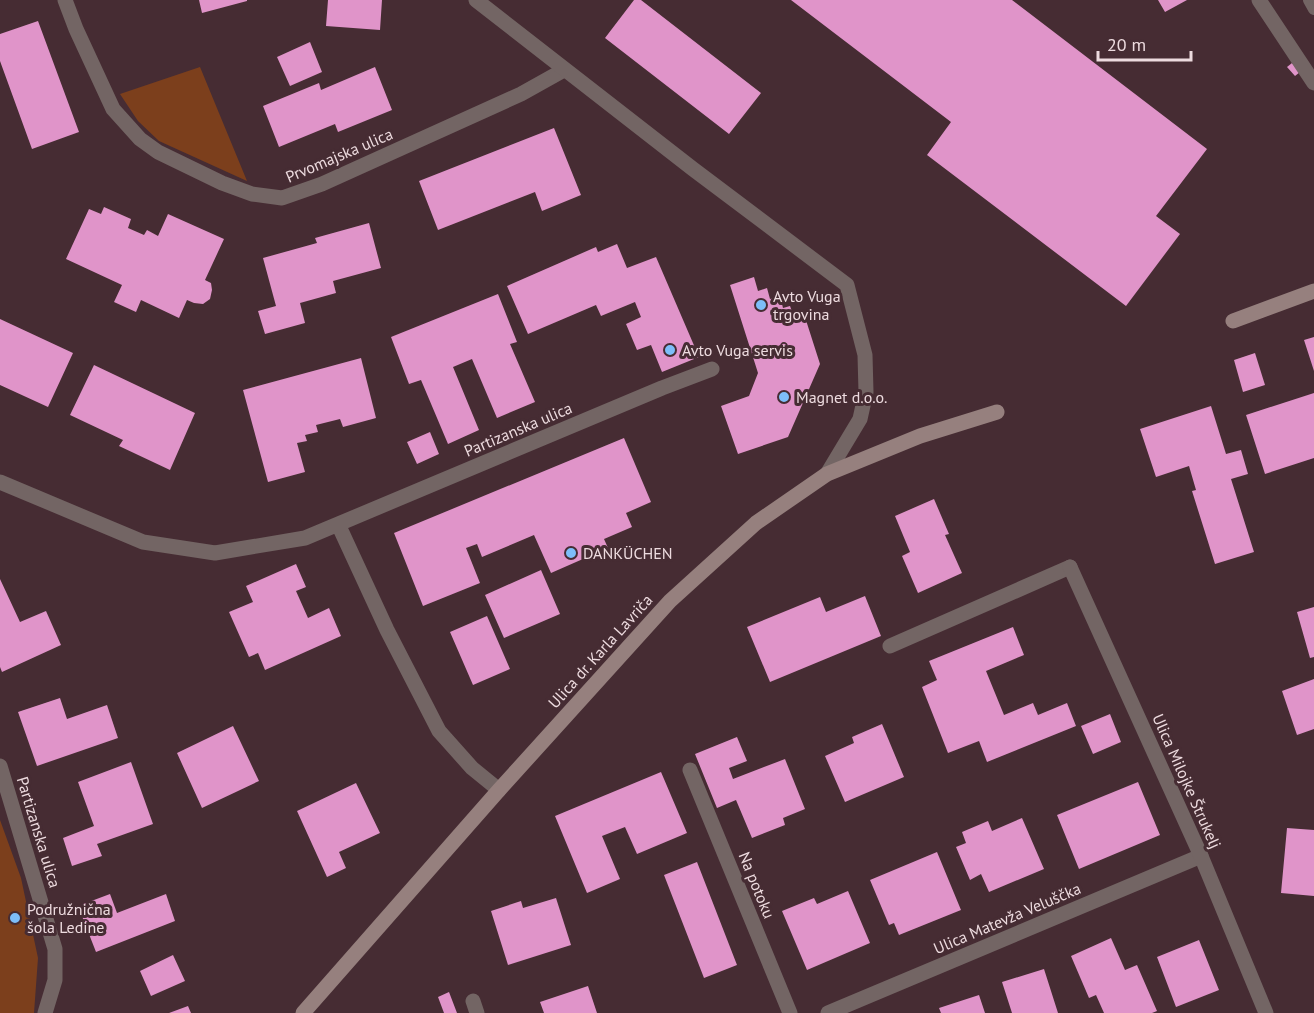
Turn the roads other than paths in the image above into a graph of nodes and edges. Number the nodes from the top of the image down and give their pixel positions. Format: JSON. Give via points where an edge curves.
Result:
{"nodes":[{"id":1,"x":65,"y":0,"type":"edge"},
{"id":2,"x":476,"y":0,"type":"edge"},
{"id":3,"x":1259,"y":0,"type":"edge"},
{"id":4,"x":1309,"y":0,"type":"edge"},
{"id":5,"x":1314,"y":9,"type":"edge"},
{"id":6,"x":564,"y":70,"type":"junction"},
{"id":7,"x":1314,"y":83,"type":"edge"},
{"id":8,"x":1314,"y":291,"type":"edge"},
{"id":9,"x":1233,"y":321,"type":"dead end"},
{"id":10,"x":712,"y":369,"type":"dead end"},
{"id":11,"x":997,"y":412,"type":"dead end"},
{"id":12,"x":827,"y":474,"type":"junction"},
{"id":13,"x":0,"y":482,"type":"edge"},
{"id":14,"x":338,"y":524,"type":"junction"},
{"id":15,"x":890,"y":646,"type":"dead end"},
{"id":16,"x":0,"y":766,"type":"edge"},
{"id":17,"x":690,"y":770,"type":"dead end"},
{"id":18,"x":499,"y":790,"type":"junction"},
{"id":19,"x":1201,"y":856,"type":"junction"},
{"id":20,"x":45,"y":1013,"type":"edge"},
{"id":21,"x":303,"y":1013,"type":"edge"},
{"id":22,"x":790,"y":1013,"type":"edge"},
{"id":23,"x":828,"y":1013,"type":"edge"},
{"id":24,"x":1266,"y":1013,"type":"edge"}],
"edges":[{"from":1,"to":6,"type":"street","name":"Prvomajska ulica","via":[[113,109],[140,139],[158,152],[252,194],[282,198],[322,184],[521,94]]},
{"from":2,"to":6,"type":"street"},
{"from":3,"to":7,"type":"street"},
{"from":4,"to":5,"type":"lane"},
{"from":6,"to":12,"type":"street","via":[[847,285],[865,355],[866,392],[860,419]]},
{"from":8,"to":9,"type":"main road"},
{"from":10,"to":14,"type":"street","name":"Partizanska ulica"},
{"from":11,"to":12,"type":"main road","name":"Ulica dr. Karla Lavriča","via":[[920,436]]},
{"from":12,"to":18,"type":"main road","name":"Ulica dr. Karla Lavriča","via":[[756,523],[669,601]]},
{"from":13,"to":14,"type":"street","name":"Partizanska ulica","via":[[142,542],[215,553],[305,538]]},
{"from":14,"to":18,"type":"street","via":[[439,731],[472,768]]},
{"from":15,"to":19,"type":"street","name":"Ulica Milojke Štrukelj","via":[[1070,567]]},
{"from":16,"to":20,"type":"street","name":"Partizanska ulica","via":[[55,949],[55,980]]},
{"from":17,"to":22,"type":"street","name":"Na potoku"},
{"from":18,"to":21,"type":"main road","name":"Ulica dr. Karla Lavriča"},
{"from":19,"to":23,"type":"street","name":"Ulica Matevža Veluščka"},
{"from":19,"to":24,"type":"street","name":"Ulica Milojke Štrukelj"}]}
